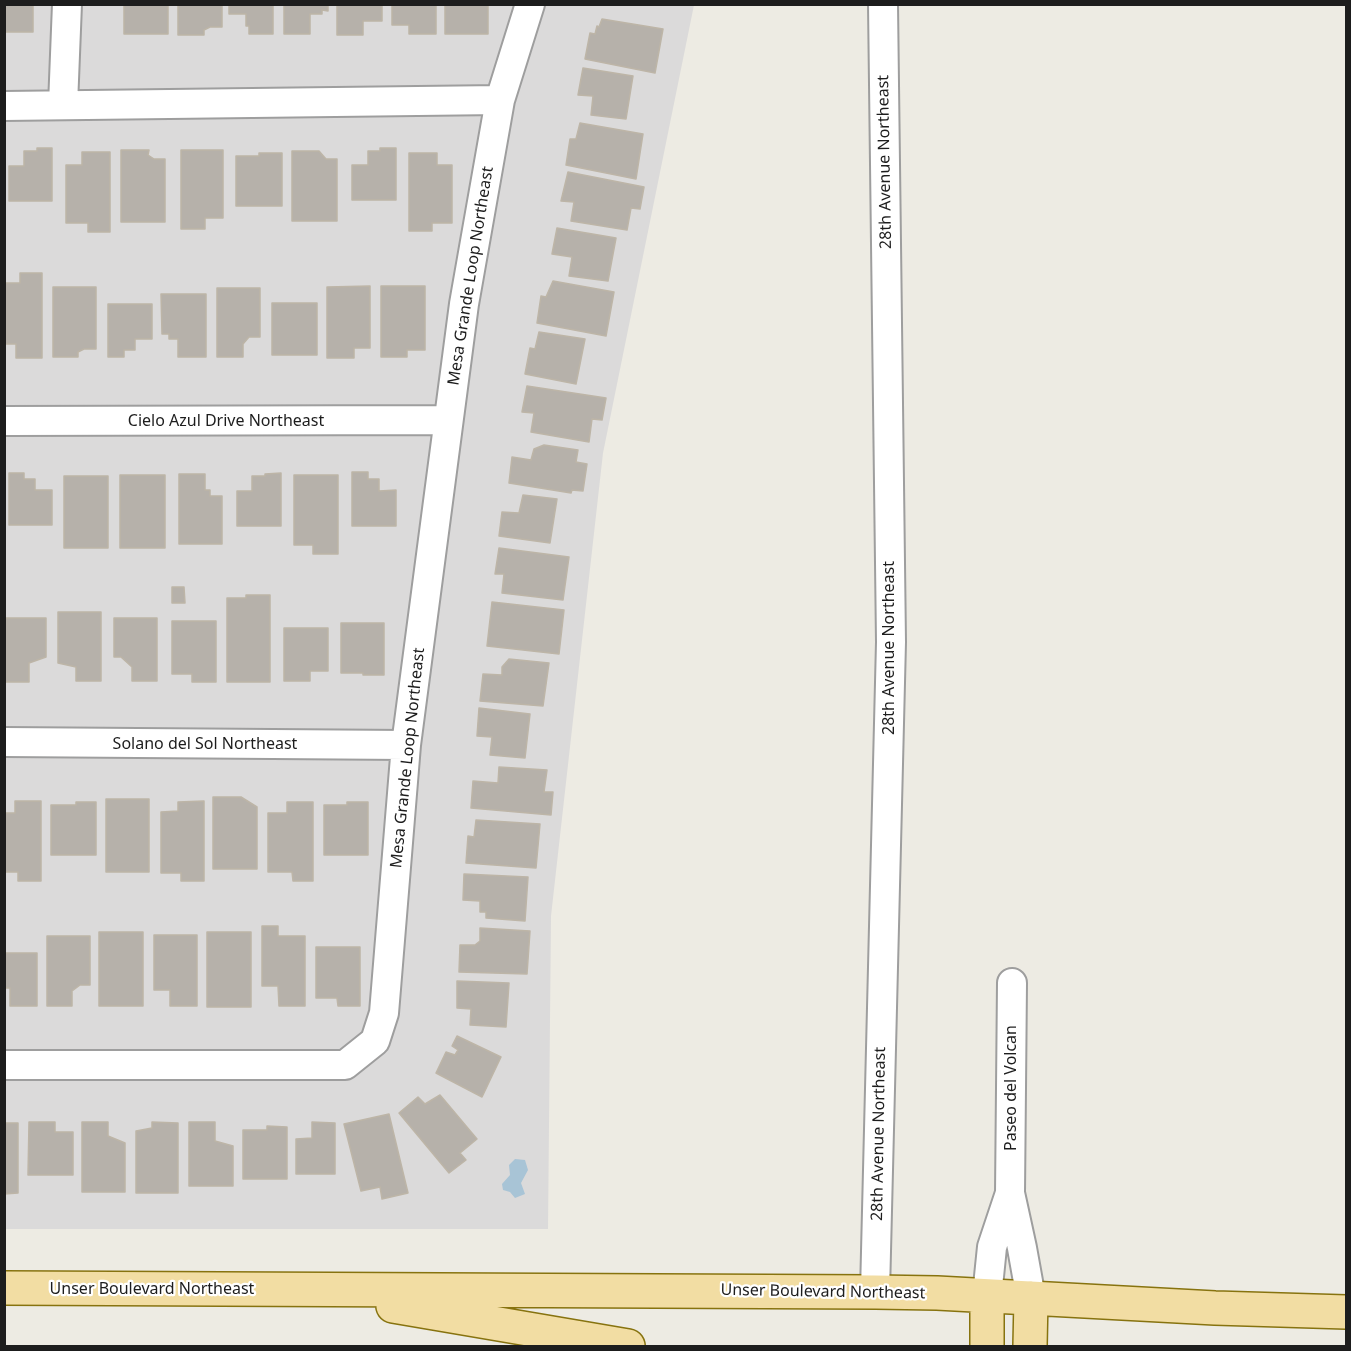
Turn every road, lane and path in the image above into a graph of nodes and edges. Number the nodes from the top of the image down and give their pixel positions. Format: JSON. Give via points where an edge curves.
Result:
{"nodes":[{"id":1,"x":67,"y":4,"type":"edge"},
{"id":2,"x":530,"y":4,"type":"edge"},
{"id":3,"x":883,"y":4,"type":"edge"},
{"id":4,"x":500,"y":100,"type":"junction"},
{"id":5,"x":4,"y":105,"type":"edge"},
{"id":6,"x":63,"y":105,"type":"junction"},
{"id":7,"x":448,"y":420,"type":"junction"},
{"id":8,"x":4,"y":421,"type":"edge"},
{"id":9,"x":4,"y":742,"type":"edge"},
{"id":10,"x":406,"y":745,"type":"junction"},
{"id":11,"x":1012,"y":983,"type":"dead end"},
{"id":12,"x":4,"y":1065,"type":"edge"},
{"id":13,"x":1010,"y":1193,"type":"junction"},
{"id":14,"x":4,"y":1288,"type":"edge"},
{"id":15,"x":300,"y":1290,"type":"junction"},
{"id":16,"x":874,"y":1292,"type":"junction"},
{"id":17,"x":987,"y":1296,"type":"junction"},
{"id":18,"x":1031,"y":1298,"type":"junction"},
{"id":19,"x":1347,"y":1312,"type":"edge"},
{"id":20,"x":628,"y":1347,"type":"edge"},
{"id":21,"x":987,"y":1347,"type":"edge"},
{"id":22,"x":1030,"y":1347,"type":"edge"}],
"edges":[{"from":1,"to":6,"type":"street"},
{"from":2,"to":4,"type":"street","name":"Mesa Grande Loop Northeast"},
{"from":3,"to":16,"type":"street","name":"28th Avenue Northeast","via":[[891,642]]},
{"from":4,"to":6,"type":"street"},
{"from":4,"to":7,"type":"street","name":"Mesa Grande Loop Northeast"},
{"from":5,"to":6,"type":"street"},
{"from":7,"to":8,"type":"street","name":"Cielo Azul Drive Northeast"},
{"from":7,"to":10,"type":"street","name":"Mesa Grande Loop Northeast"},
{"from":9,"to":10,"type":"street","name":"Solano del Sol Northeast"},
{"from":10,"to":12,"type":"street","name":"Mesa Grande Loop Northeast","via":[[384,1013],[375,1041],[345,1065]]},
{"from":11,"to":13,"type":"street","name":"Paseo del Volcan"},
{"from":13,"to":17,"type":"street","name":"Paseo del Volcan","via":[[992,1247]]},
{"from":13,"to":18,"type":"street","name":"Paseo del Volcan"},
{"from":14,"to":15,"type":"main road","name":"Unser Boulevard Northeast"},
{"from":15,"to":16,"type":"main road","name":"Unser Boulevard Northeast"},
{"from":15,"to":20,"type":"main road","name":"Unser Boulevard Northeast"},
{"from":16,"to":17,"type":"main road","name":"Unser Boulevard Northeast"},
{"from":17,"to":18,"type":"main road","name":"Unser Boulevard Northeast"},
{"from":17,"to":21,"type":"main road","name":"Paseo del Volcan"},
{"from":18,"to":19,"type":"main road","name":"Unser Boulevard Northeast"},
{"from":18,"to":22,"type":"main road","name":"Paseo del Volcan"}]}
